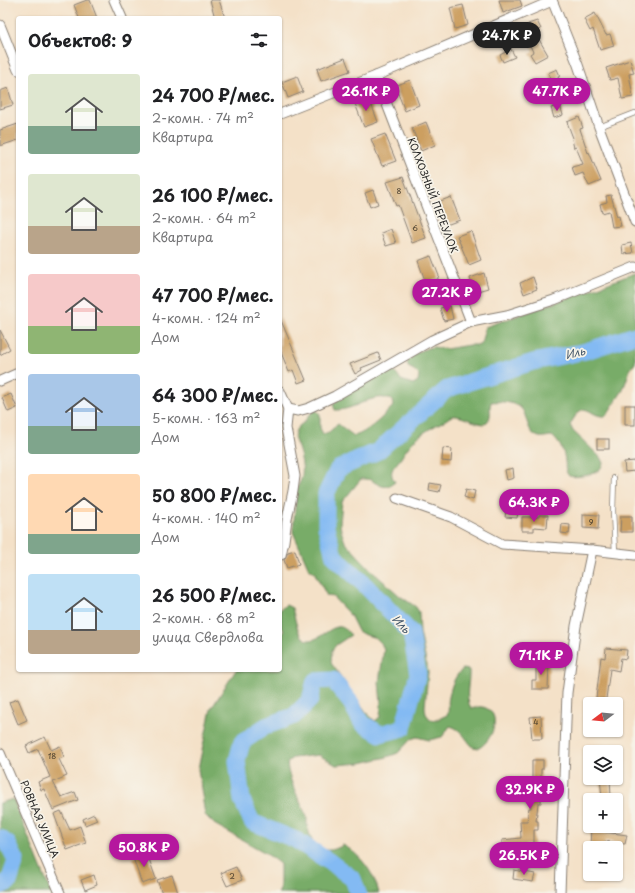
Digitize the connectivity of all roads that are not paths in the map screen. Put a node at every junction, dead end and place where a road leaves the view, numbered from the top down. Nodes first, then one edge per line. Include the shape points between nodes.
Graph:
1 (114, 0) edge
2 (552, 1) edge
3 (121, 16) edge
4 (0, 25) edge
5 (16, 65) edge
6 (376, 76) junction
7 (282, 113) edge
8 (635, 113) edge
9 (599, 127) junction
10 (635, 222) edge
11 (635, 267) edge
12 (471, 322) junction
13 (16, 374) edge
14 (0, 381) edge
15 (282, 396) edge
16 (288, 409) junction
17 (614, 478) dead end
18 (397, 498) dead end
19 (282, 550) edge
20 (592, 550) junction
21 (615, 553) junction
22 (635, 555) edge
23 (0, 753) edge
24 (60, 893) edge
25 (560, 893) edge

1 - 3 street
2 - 6 street
2 - 9 street
4 - 5 street
6 - 7 street
6 - 12 street, КОЛХОЗНЫЙ ПЕРЕУЛОК
8 - 9 lane
9 - 10 street
11 - 12 street via 554,300 507,315
12 - 16 street via 432,340 335,396 309,408 298,411
13 - 14 street
15 - 16 street
16 - 19 street via 286,428 294,476
17 - 21 lane
18 - 20 street via 451,517 502,544
20 - 21 street
20 - 25 street via 576,626 567,693
21 - 22 street
23 - 24 street, РОВНАЯ УЛИЦА

